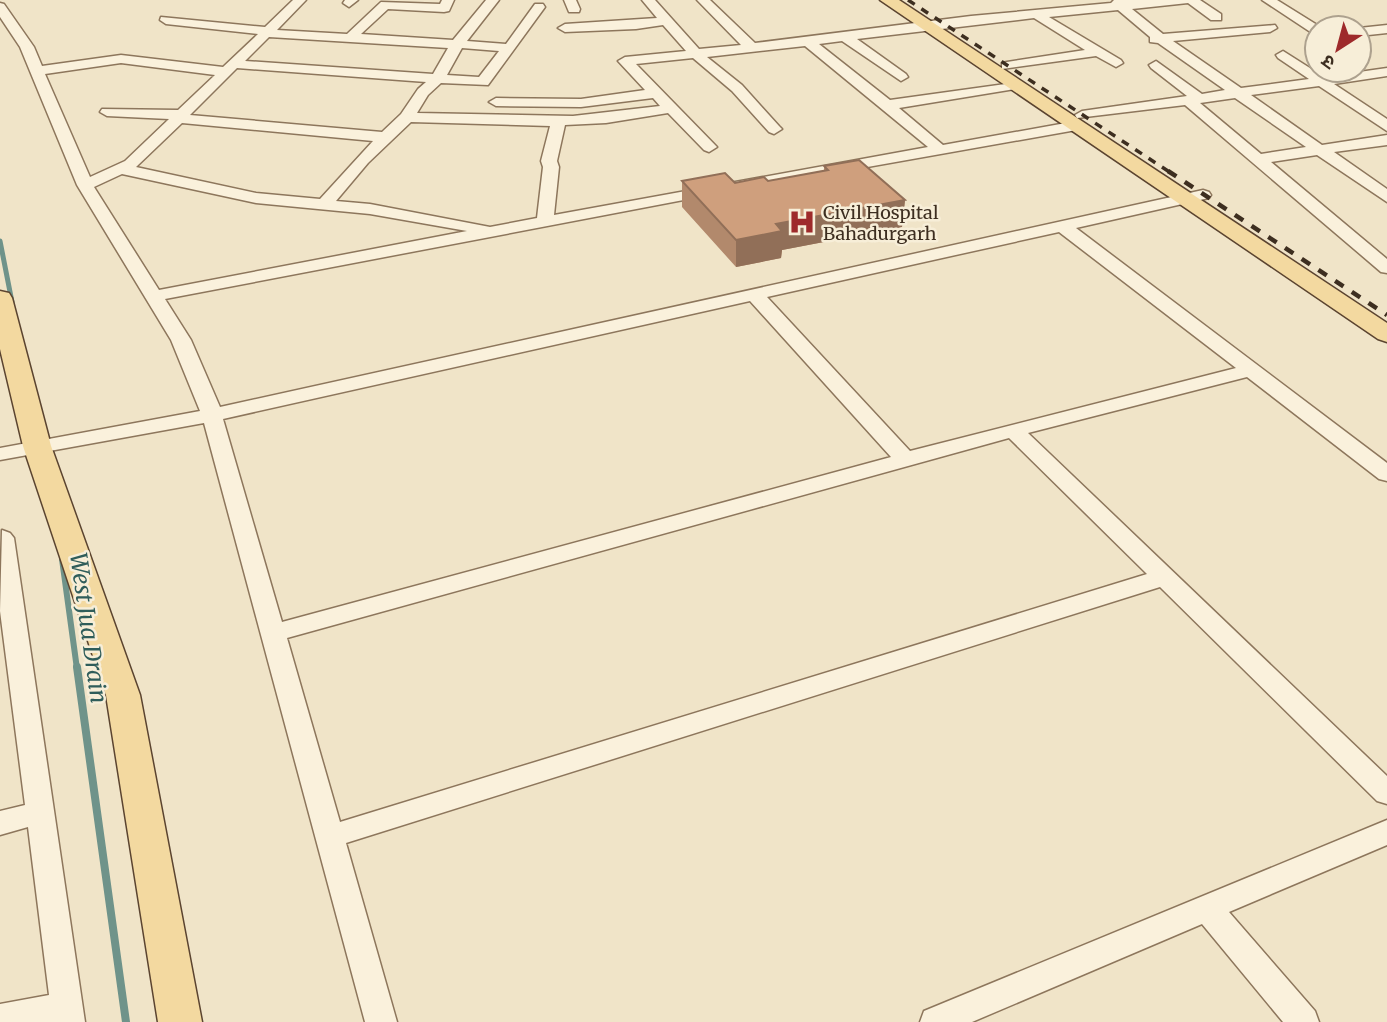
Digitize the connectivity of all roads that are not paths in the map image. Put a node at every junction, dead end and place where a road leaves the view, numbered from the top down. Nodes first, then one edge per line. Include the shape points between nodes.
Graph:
1 (300, 0) edge
2 (449, 0) edge
3 (493, 0) edge
4 (648, 0) edge
5 (703, 0) edge
6 (888, 0) edge
7 (906, 0) edge
8 (1185, 0) edge
9 (1192, 0) edge
10 (1268, 0) edge
11 (1154, 2) edge
12 (387, 3) edge
13 (1117, 3) edge
14 (979, 6) dead end
15 (0, 7) edge
16 (539, 7) dead end
17 (1036, 14) junction
18 (1216, 17) dead end
19 (997, 18) junction
20 (166, 20) dead end
21 (668, 20) junction
22 (1303, 21) edge
23 (935, 25) junction
24 (565, 28) dead end
25 (1270, 28) dead end
26 (1236, 31) junction
27 (267, 32) junction
28 (845, 37) junction
29 (350, 38) junction
30 (1161, 39) junction
31 (1248, 39) dead end
32 (1140, 41) dead end
33 (808, 42) junction
34 (457, 44) junction
35 (510, 48) junction
36 (752, 48) junction
37 (1098, 52) junction
38 (696, 54) junction
39 (1283, 55) dead end
40 (1116, 63) dead end
41 (1156, 65) dead end
42 (231, 68) junction
43 (1303, 68) edge
44 (36, 71) junction
45 (1011, 76) junction
46 (901, 77) dead end
47 (436, 79) junction
48 (1303, 84) edge
49 (1326, 84) edge
50 (656, 93) junction
51 (1237, 93) junction
52 (1193, 99) junction
53 (496, 102) dead end
54 (887, 105) junction
55 (672, 108) junction
56 (107, 112) dead end
57 (181, 116) junction
58 (407, 117) junction
59 (1079, 121) junction
60 (558, 123) junction
61 (1387, 125) edge
62 (774, 129) dead end
63 (386, 137) junction
64 (1387, 140) edge
65 (709, 147) dead end
66 (939, 149) junction
67 (1317, 150) junction
68 (1257, 159) junction
69 (121, 169) junction
70 (85, 185) junction
71 (1194, 197) junction
72 (1387, 197) edge
73 (324, 205) junction
74 (545, 222) junction
75 (1063, 227) junction
76 (492, 232) junction
77 (1387, 268) edge
78 (755, 295) junction
79 (154, 296) junction
80 (0, 298) edge
81 (1387, 316) edge
82 (1387, 334) edge
83 (1252, 370) junction
84 (212, 415) junction
85 (1013, 430) junction
86 (37, 446) junction
87 (0, 454) edge
88 (906, 460) junction
89 (1387, 474) edge
90 (1, 536) edge
91 (1165, 578) junction
92 (5, 595) edge
93 (273, 633) junction
94 (1387, 793) edge
95 (40, 812) junction
96 (0, 822) edge
97 (1387, 832) edge
98 (330, 837) junction
99 (1207, 908) junction
100 (68, 1014) edge
101 (0, 1020) edge
102 (180, 1022) edge
103 (381, 1022) edge
104 (936, 1022) edge
105 (1303, 1022) edge

1 - 27 street
2 - 12 street via 444,8
3 - 34 street
4 - 21 street
5 - 36 street
6 - 23 main road
7 - 23 main road
8 - 11 street
9 - 18 street
10 - 22 street
11 - 13 street
12 - 29 street
13 - 17 street
13 - 30 street
14 - 19 street
15 - 44 street via 27,47
16 - 35 street
17 - 19 street
17 - 37 street
19 - 23 street
20 - 27 street
21 - 24 street
21 - 38 street
23 - 28 street
23 - 45 main road
25 - 26 street
26 - 30 street
26 - 31 street
27 - 29 street
27 - 42 street
28 - 33 street
28 - 46 street
29 - 34 street
30 - 32 street
30 - 51 street
33 - 36 street
33 - 54 street
34 - 35 street
34 - 47 street
35 - 47 street via 483,82
36 - 38 street
37 - 40 street
37 - 45 street
38 - 50 street via 625,61
38 - 62 street via 737,88
39 - 43 street
41 - 52 street
42 - 44 street via 121,59
42 - 47 street
42 - 57 street
44 - 70 street
45 - 54 street
45 - 59 main road
47 - 58 street
48 - 51 street
49 - 61 street
50 - 53 street via 599,102
50 - 55 street
51 - 52 street
51 - 67 street
52 - 59 street
52 - 68 street
54 - 66 street
55 - 60 street
55 - 65 street
56 - 57 street
57 - 63 street
57 - 69 street
58 - 60 street via 470,116
58 - 63 street
59 - 66 street
59 - 71 main road
60 - 74 street via 549,161
63 - 73 street
64 - 67 street
66 - 74 street
67 - 68 street
67 - 72 street
68 - 77 street
69 - 70 street
69 - 73 street via 256,198
70 - 79 street
71 - 75 street
71 - 81 main road
71 - 82 main road
73 - 76 street via 440,220
74 - 76 street
75 - 78 street
75 - 83 street
76 - 79 street
78 - 84 street
78 - 88 street
79 - 84 street via 181,340
80 - 86 main road
83 - 85 street
83 - 89 street
84 - 86 street
84 - 93 street
85 - 88 street
85 - 91 street
86 - 87 street
86 - 102 main road via 123,695
88 - 93 street
90 - 92 street
91 - 94 street
91 - 98 street
92 - 95 street
93 - 98 street
95 - 96 street
95 - 100 street
97 - 99 street
98 - 103 street
99 - 104 street
99 - 105 street
100 - 101 street

